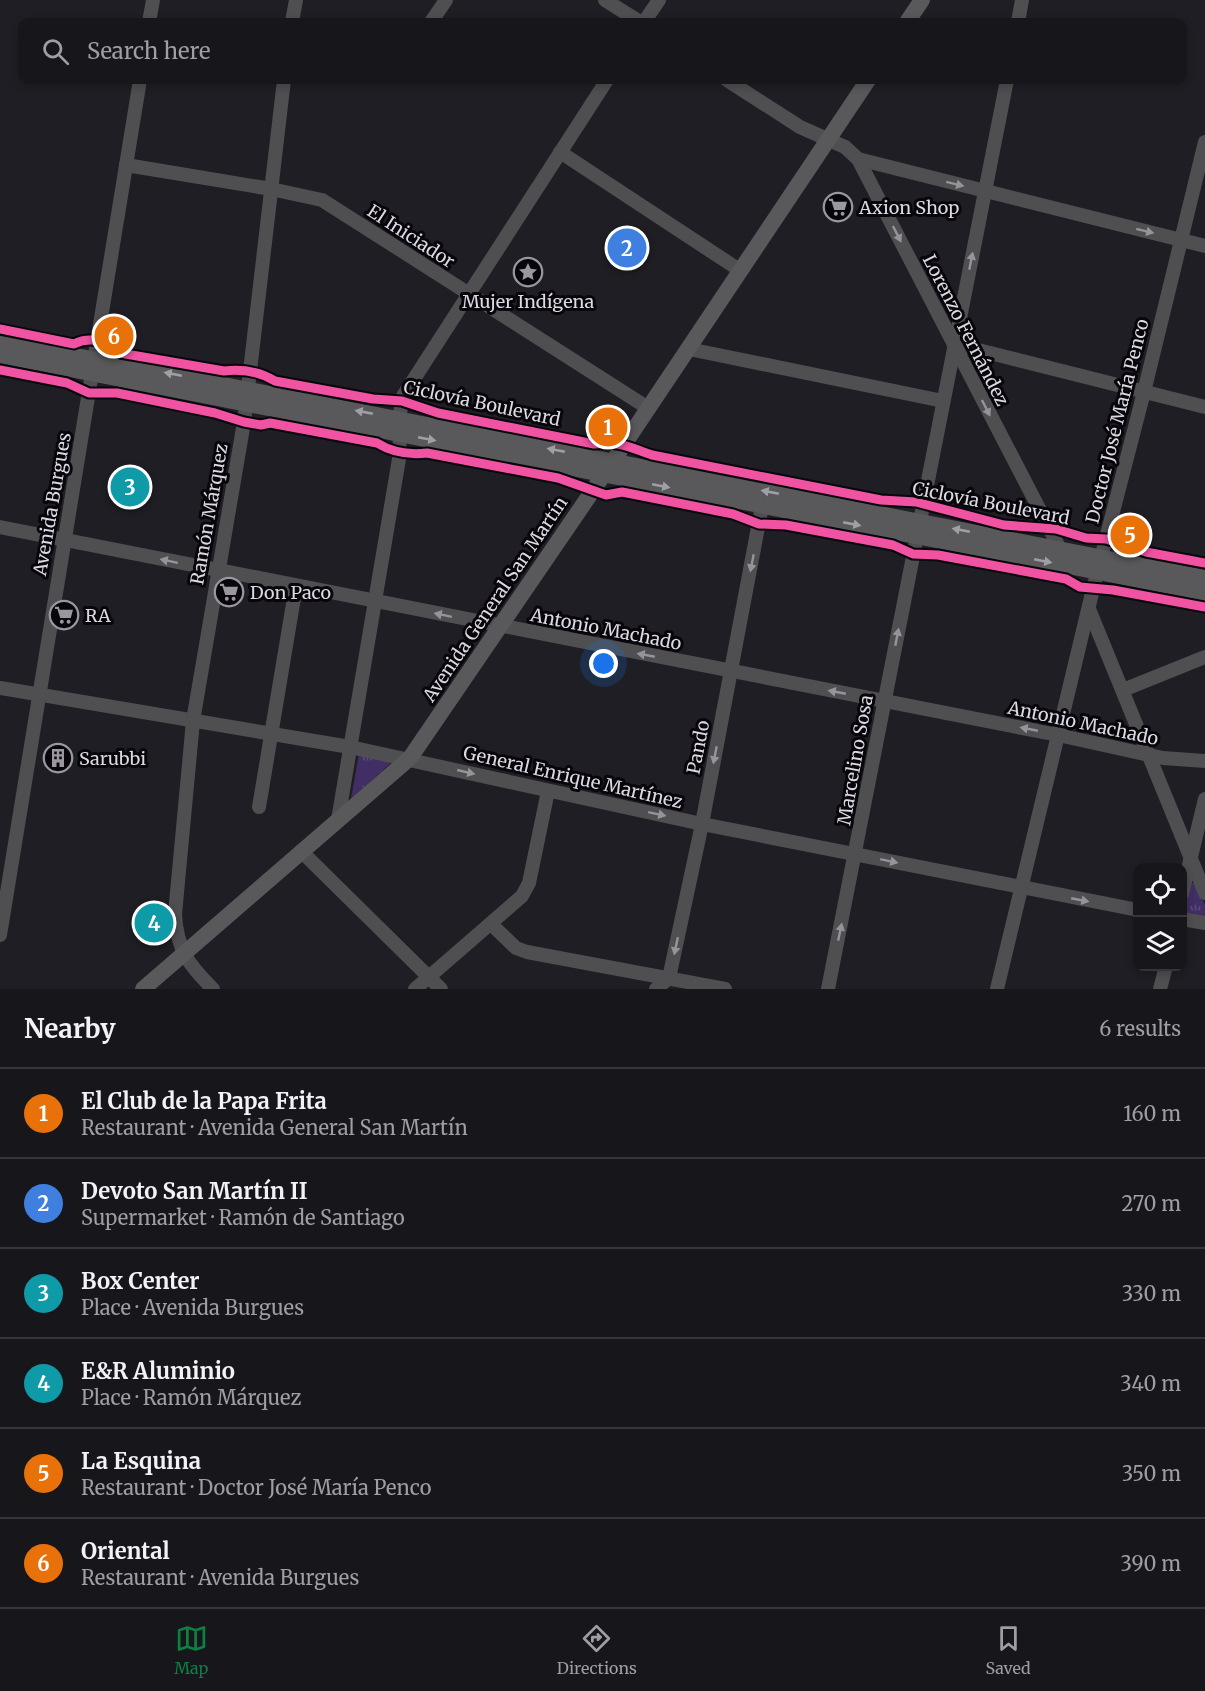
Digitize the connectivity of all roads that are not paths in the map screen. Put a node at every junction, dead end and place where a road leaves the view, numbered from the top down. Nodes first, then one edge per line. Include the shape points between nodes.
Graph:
1 (153, 0) edge
2 (296, 0) edge
3 (446, 0) edge
4 (605, 0) edge
5 (659, 0) edge
6 (922, 0) edge
7 (1022, 0) edge
8 (150, 18) edge
9 (293, 18) edge
10 (434, 18) edge
11 (635, 18) edge
12 (645, 18) edge
13 (910, 18) edge
14 (1019, 18) edge
15 (139, 84) edge
16 (284, 84) edge
17 (604, 84) edge
18 (733, 84) edge
19 (865, 84) edge
20 (1006, 84) edge
21 (828, 139) junction
22 (1205, 141) edge
23 (560, 152) junction
24 (858, 159) junction
25 (126, 165) junction
26 (271, 189) junction
27 (985, 191) junction
28 (1182, 240) junction
29 (1205, 246) edge
30 (741, 271) junction
31 (469, 295) junction
32 (0, 341) edge
33 (954, 344) junction
34 (689, 348) junction
35 (0, 355) edge
36 (94, 366) junction
37 (1144, 392) junction
38 (247, 396) junction
39 (943, 401) junction
40 (1205, 407) edge
41 (648, 408) junction
42 (400, 427) junction
43 (608, 468) junction
44 (762, 506) junction
45 (0, 527) edge
46 (918, 529) junction
47 (64, 539) junction
48 (1060, 549) junction
49 (1099, 565) junction
50 (218, 571) junction
51 (1205, 578) edge
52 (296, 586) junction
53 (1205, 593) edge
54 (376, 601) junction
55 (1089, 609) junction
56 (500, 627) junction
57 (1205, 657) edge
58 (730, 671) junction
59 (0, 688) edge
60 (1122, 690) junction
61 (39, 696) junction
62 (884, 701) junction
63 (193, 721) junction
64 (271, 734) junction
65 (1058, 735) junction
66 (350, 747) junction
67 (1148, 754) junction
68 (410, 758) junction
69 (1205, 761) edge
70 (548, 791) junction
71 (1205, 799) edge
72 (259, 807) dead end
73 (338, 820) junction
74 (702, 824) junction
75 (301, 851) junction
76 (856, 855) junction
77 (1191, 857) junction
78 (1187, 873) edge
79 (1021, 889) junction
80 (1205, 893) edge
81 (1133, 909) edge
82 (1187, 920) edge
83 (1205, 923) edge
84 (491, 924) junction
85 (0, 935) edge
86 (184, 953) junction
87 (1165, 971) edge
88 (429, 977) junction
89 (669, 978) junction
90 (143, 989) edge
91 (213, 989) edge
92 (415, 989) edge
93 (441, 989) edge
94 (656, 989) edge
95 (725, 989) edge
96 (828, 989) edge
97 (997, 989) edge
98 (1160, 989) edge

1 - 8 street
2 - 9 street
3 - 10 street
4 - 11 street
5 - 12 street
6 - 13 main road
7 - 14 street
15 - 25 street, Avenida Burgues
16 - 26 street, Ramón Márquez
17 - 23 street
18 - 21 street, Lorenzo Fernández via 800,128
19 - 21 main road, Avenida General San Martín
20 - 27 street, Marcelino Sosa
21 - 24 street, Lorenzo Fernández
21 - 30 main road, Avenida General San Martín
22 - 28 street, Doctor José María Penco
23 - 30 street
23 - 31 street
24 -> 27 street
24 -> 33 street, Lorenzo Fernández
25 - 26 street, El Iniciador
25 - 36 street, Avenida Burgues
26 - 31 street, El Iniciador via 311,196 330,205
26 - 38 street, Ramón Márquez
27 -> 28 street
33 -> 27 street, Marcelino Sosa
28 - 29 street
28 - 37 street, Doctor José María Penco
30 - 34 main road, Avenida General San Martín
31 - 41 street, El Iniciador
31 - 42 street via 404,396
32 - 36 main road
33 - 37 street
33 - 39 street, Marcelino Sosa
33 -> 48 street, Lorenzo Fernández
34 - 39 street
34 - 41 main road, Avenida General San Martín
35 - 36 main road
36 - 38 main road
36 - 47 street, Avenida Burgues
37 - 40 street
37 - 49 street, Doctor José María Penco
38 - 42 main road
38 - 50 street, Ramón Márquez
39 - 46 street, Marcelino Sosa
41 - 43 main road, Avenida General San Martín
42 - 43 main road
42 - 54 street via 399,459
43 -> 44 main road
46 -> 43 main road
43 - 56 main road, Avenida General San Martín
44 -> 46 main road
44 -> 58 street, Pando
45 - 47 street, Antonio Machado
48 -> 46 main road
46 -> 49 main road
62 -> 46 street, Marcelino Sosa
50 -> 47 street, Antonio Machado
47 - 61 street, Avenida Burgues
48 - 49 main road
49 - 51 main road
49 - 53 main road
49 - 55 street, Doctor José María Penco
50 - 52 street, Antonio Machado
50 - 63 street, Ramón Márquez
52 - 54 street, Antonio Machado
52 - 64 street
56 -> 54 street, Antonio Machado
54 - 66 street
55 - 60 street
55 - 65 street, Doctor José María Penco
58 -> 56 street, Antonio Machado
56 - 68 main road, Avenida General San Martín
57 - 60 street
62 -> 58 street, Antonio Machado
58 -> 74 street, Pando
59 - 61 street, General Enrique Martínez
60 - 67 street
61 - 63 street, General Enrique Martínez
61 - 85 street, Avenida Burgues
65 -> 62 street, Antonio Machado
62 - 76 street, Marcelino Sosa
63 - 64 street, General Enrique Martínez
63 - 86 street, Ramón Márquez via 175,914
64 - 66 street, General Enrique Martínez
64 - 72 street
65 - 67 street, Antonio Machado
65 - 79 street, Doctor José María Penco
66 - 68 street, General Enrique Martínez
66 - 73 street
67 - 69 street, Antonio Machado
67 - 77 street
68 -> 70 street, General Enrique Martínez
68 - 73 main road, Avenida General San Martín
70 -> 74 street, General Enrique Martínez
70 - 84 street via 529,883 522,897
71 - 77 street
73 - 75 main road, Avenida General San Martín
74 - 76 street, General Enrique Martínez
74 -> 89 street, Pando
75 - 86 main road, Avenida General San Martín
75 - 88 street
76 -> 79 street, General Enrique Martínez
96 -> 76 street, Marcelino Sosa
77 - 78 street
77 - 80 street
79 -> 81 street, General Enrique Martínez
79 - 97 street, Doctor José María Penco
82 - 83 street
84 - 88 street
84 - 89 street via 516,948 527,952
86 - 90 main road, Avenida General San Martín
86 - 91 street via 189,964
87 - 98 street
88 - 92 street
88 - 93 street
89 - 94 street
89 - 95 street

